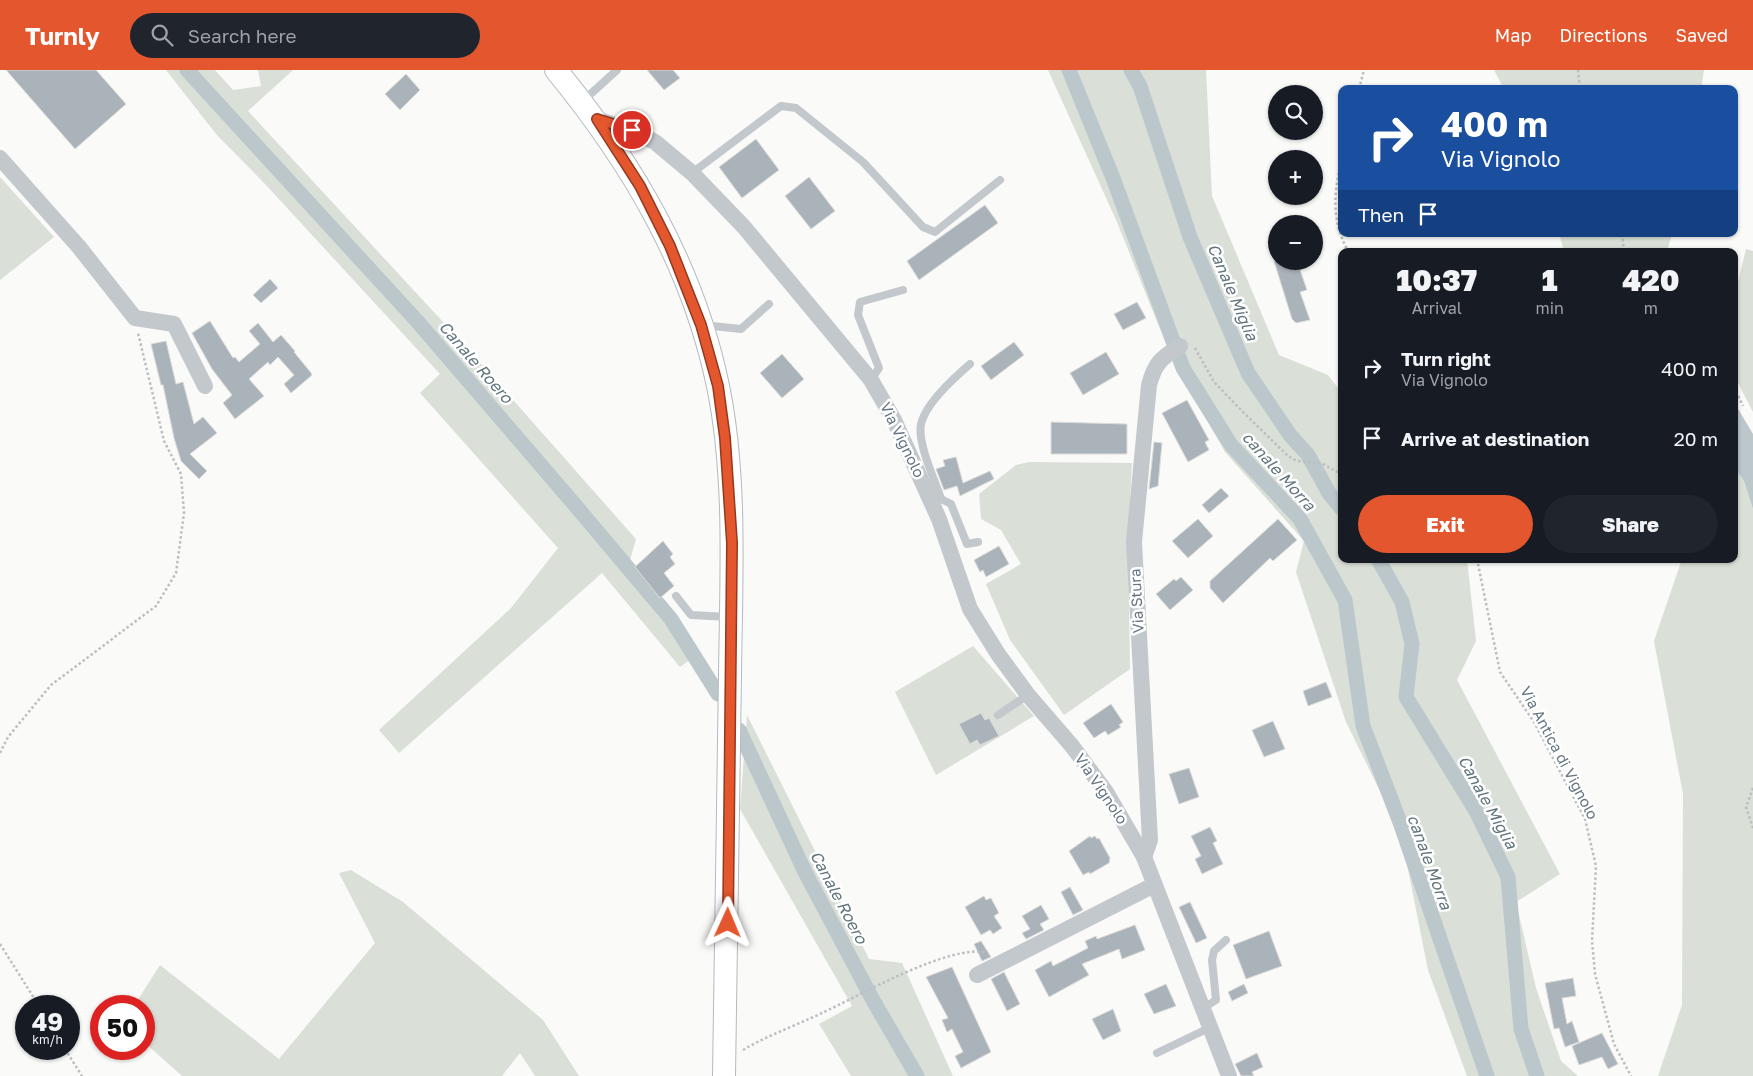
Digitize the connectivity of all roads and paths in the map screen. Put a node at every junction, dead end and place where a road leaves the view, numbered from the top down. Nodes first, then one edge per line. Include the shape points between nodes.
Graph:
1 (556, 70) edge
2 (617, 70) edge
3 (1364, 70) edge
4 (1578, 70) edge
5 (1361, 85) edge
6 (1580, 85) edge
7 (582, 102) junction
8 (597, 119) junction
9 (0, 158) edge
10 (692, 173) junction
11 (1000, 180) dead end
12 (1338, 183) edge
13 (1338, 224) edge
14 (904, 290) dead end
15 (768, 304) dead end
16 (134, 318) junction
17 (701, 325) junction
18 (1175, 349) joint
19 (970, 364) dead end
20 (871, 380) junction
21 (205, 386) dead end
22 (1738, 395) edge
23 (1743, 406) dead end
24 (1338, 472) edge
25 (936, 501) junction
26 (978, 542) dead end
27 (1478, 563) edge
28 (676, 596) dead end
29 (731, 617) junction
30 (1028, 695) junction
31 (998, 715) dead end
32 (0, 753) edge
33 (1753, 788) edge
34 (1753, 828) edge
35 (1144, 857) junction
36 (1154, 885) junction
37 (1226, 940) dead end
38 (0, 944) edge
39 (1010, 959) junction
40 (977, 975) dead end
41 (32, 995) edge
42 (1202, 1009) junction
43 (1209, 1028) junction
44 (1157, 1053) dead end
45 (72, 1060) edge
46 (725, 1069) edge
47 (82, 1076) edge
48 (1228, 1076) edge
49 (1631, 1076) edge

1 - 7 main road
2 - 7 lane
3 - 5 path
4 - 6 path
7 - 8 main road
8 - 10 street, Via Vignolo via 632,130 655,142
8 - 17 main road via 658,221 686,281
9 - 16 street via 79,246
10 - 11 lane via 781,106 796,108 863,162 923,227 935,232
10 - 20 street, Via Vignolo via 744,226
12 - 13 path via 1334,210
14 - 20 lane via 860,302 858,315 879,368
15 - 17 lane via 742,329
16 - 21 street via 174,324
16 - 32 path via 164,441 181,474 184,513 176,573 156,606 51,685 8,737
17 - 29 main road via 718,386 725,438 732,543
18 - 24 path via 1193,346 1214,382 1288,456 1321,463
18 - 35 street, Via Stura via 1154,368 1149,385 1134,542 1150,840
19 - 25 lane via 948,383 920,425
20 - 25 street, Via Vignolo
22 - 23 path
25 - 26 lane via 951,504 967,544
25 - 30 street, Via Vignolo via 970,609
27 - 49 path, Via Antica di Vignolo via 1500,672 1534,722 1586,819 1596,866 1592,941 1595,974 1614,1044
28 - 29 lane via 691,615
29 - 46 main road
30 - 31 lane
30 - 35 street, Via Vignolo via 1106,792
33 - 34 path via 1746,807
35 - 36 street, Via Vignolo
36 - 39 street
36 - 42 street, Via Vignolo
37 - 42 lane via 1214,951 1212,960 1216,1000
38 - 41 path
39 - 40 street
39 - 46 path via 979,950 937,960 767,1035
42 - 43 street, Via Vignolo
43 - 44 lane
43 - 48 street, Via Vignolo
45 - 47 path

